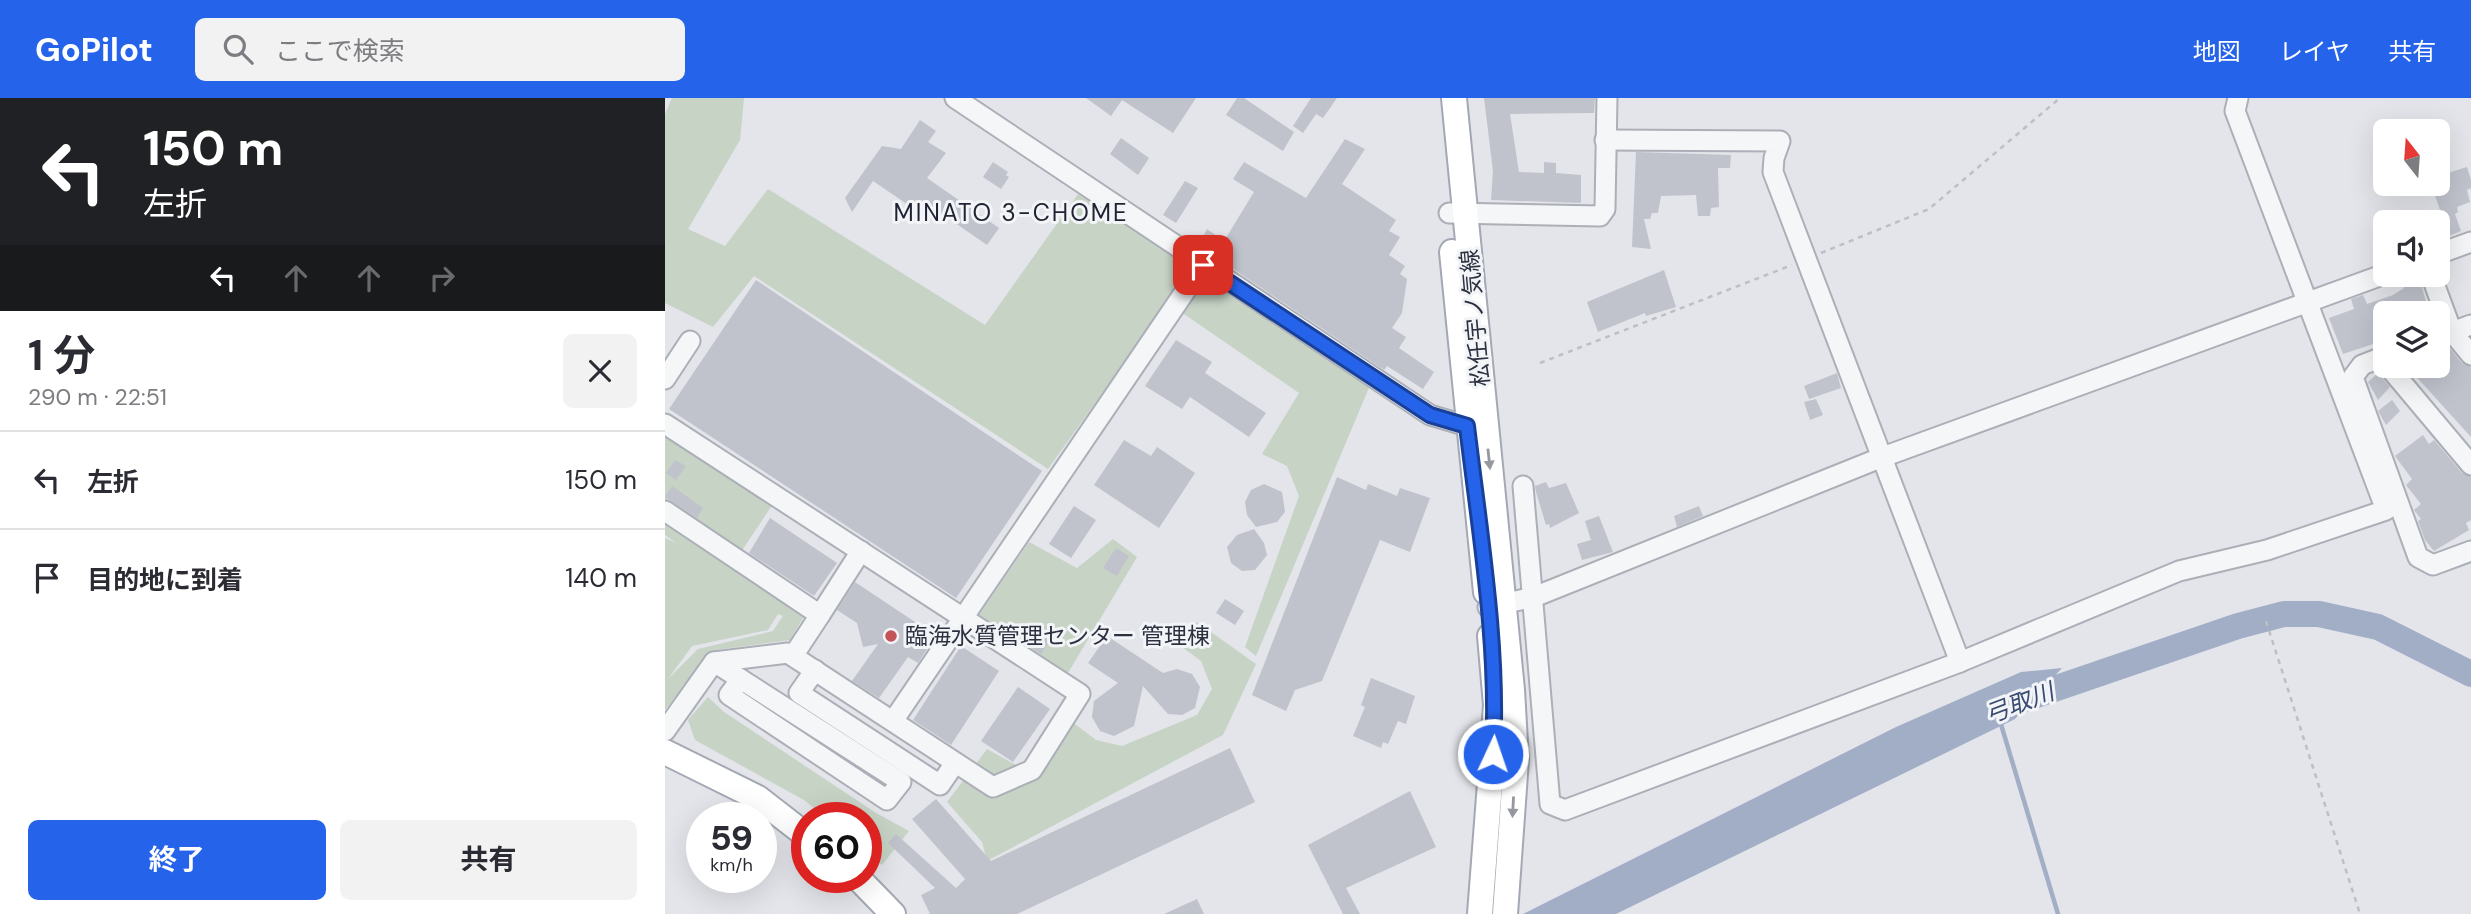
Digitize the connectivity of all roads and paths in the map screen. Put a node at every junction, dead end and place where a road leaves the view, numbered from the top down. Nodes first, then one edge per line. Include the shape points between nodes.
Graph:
1 (955, 98) edge
2 (1439, 98) edge
3 (1454, 98) edge
4 (1607, 98) edge
5 (2060, 98) edge
6 (2238, 98) edge
7 (1605, 140) junction
8 (1457, 213) junction
9 (2471, 242) edge
10 (2450, 250) edge
11 (1806, 259) junction
12 (1203, 265) junction
13 (2373, 278) edge
14 (2310, 302) junction
15 (2471, 325) edge
16 (2450, 332) edge
17 (2450, 338) edge
18 (690, 341) dead end
19 (2471, 355) edge
20 (1540, 363) dead end
21 (2373, 363) edge
22 (2400, 378) edge
23 (665, 379) edge
24 (665, 424) edge
25 (1476, 426) junction
26 (1880, 458) junction
27 (2471, 465) edge
28 (1523, 486) dead end
29 (665, 511) edge
30 (861, 551) junction
31 (2471, 551) edge
32 (1534, 597) junction
33 (1496, 605) junction
34 (820, 614) junction
35 (964, 619) junction
36 (2266, 621) dead end
37 (793, 656) junction
38 (714, 662) junction
39 (1960, 662) junction
40 (815, 670) junction
41 (741, 679) junction
42 (893, 721) junction
43 (665, 731) edge
44 (665, 752) edge
45 (955, 762) junction
46 (791, 824) edge
47 (873, 893) edge
48 (893, 914) edge
49 (1480, 914) edge
50 (1505, 914) edge
51 (2360, 914) edge

1 - 12 street
2 - 8 main road, 松任宇ノ気線
3 - 8 main road, 松任宇ノ気線
4 - 7 street
5 - 11 path via 1929,209
6 - 14 street via 2235,111
7 - 8 street via 1605,209 1600,216
7 - 11 street via 1780,141 1773,172
8 - 25 main road, 松任宇ノ気線
9 - 10 street
11 - 20 path
11 - 26 street
12 - 25 street via 1430,415
12 - 35 street
13 - 14 street
14 - 26 street
14 - 39 street via 2386,510 2267,550 2179,571
15 - 16 street
17 - 19 street
18 - 23 street
21 - 31 street via 2362,365 2353,377 2418,557 2433,565
22 - 27 street
24 - 30 street
25 - 33 main road, 松任宇ノ気線
26 - 32 street
26 - 39 street
28 - 32 street
29 - 34 street
30 - 34 street
30 - 35 street
32 - 33 street
32 - 39 street via 1550,804 1565,810
33 - 49 main road, 松任宇ノ気線 via 1496,705
33 -> 50 main road, 松任宇ノ気線 via 1515,760
34 - 37 street
35 - 42 street
35 - 45 street via 1080,694 1032,770 993,787
36 - 51 path
37 - 38 street
37 - 40 street
38 - 41 street
38 - 43 street
40 - 42 street
40 - 45 street via 799,693 940,785
41 - 41 street via 901,782 887,800 729,695
42 - 45 street
44 - 46 main road via 758,798
47 - 48 main road

